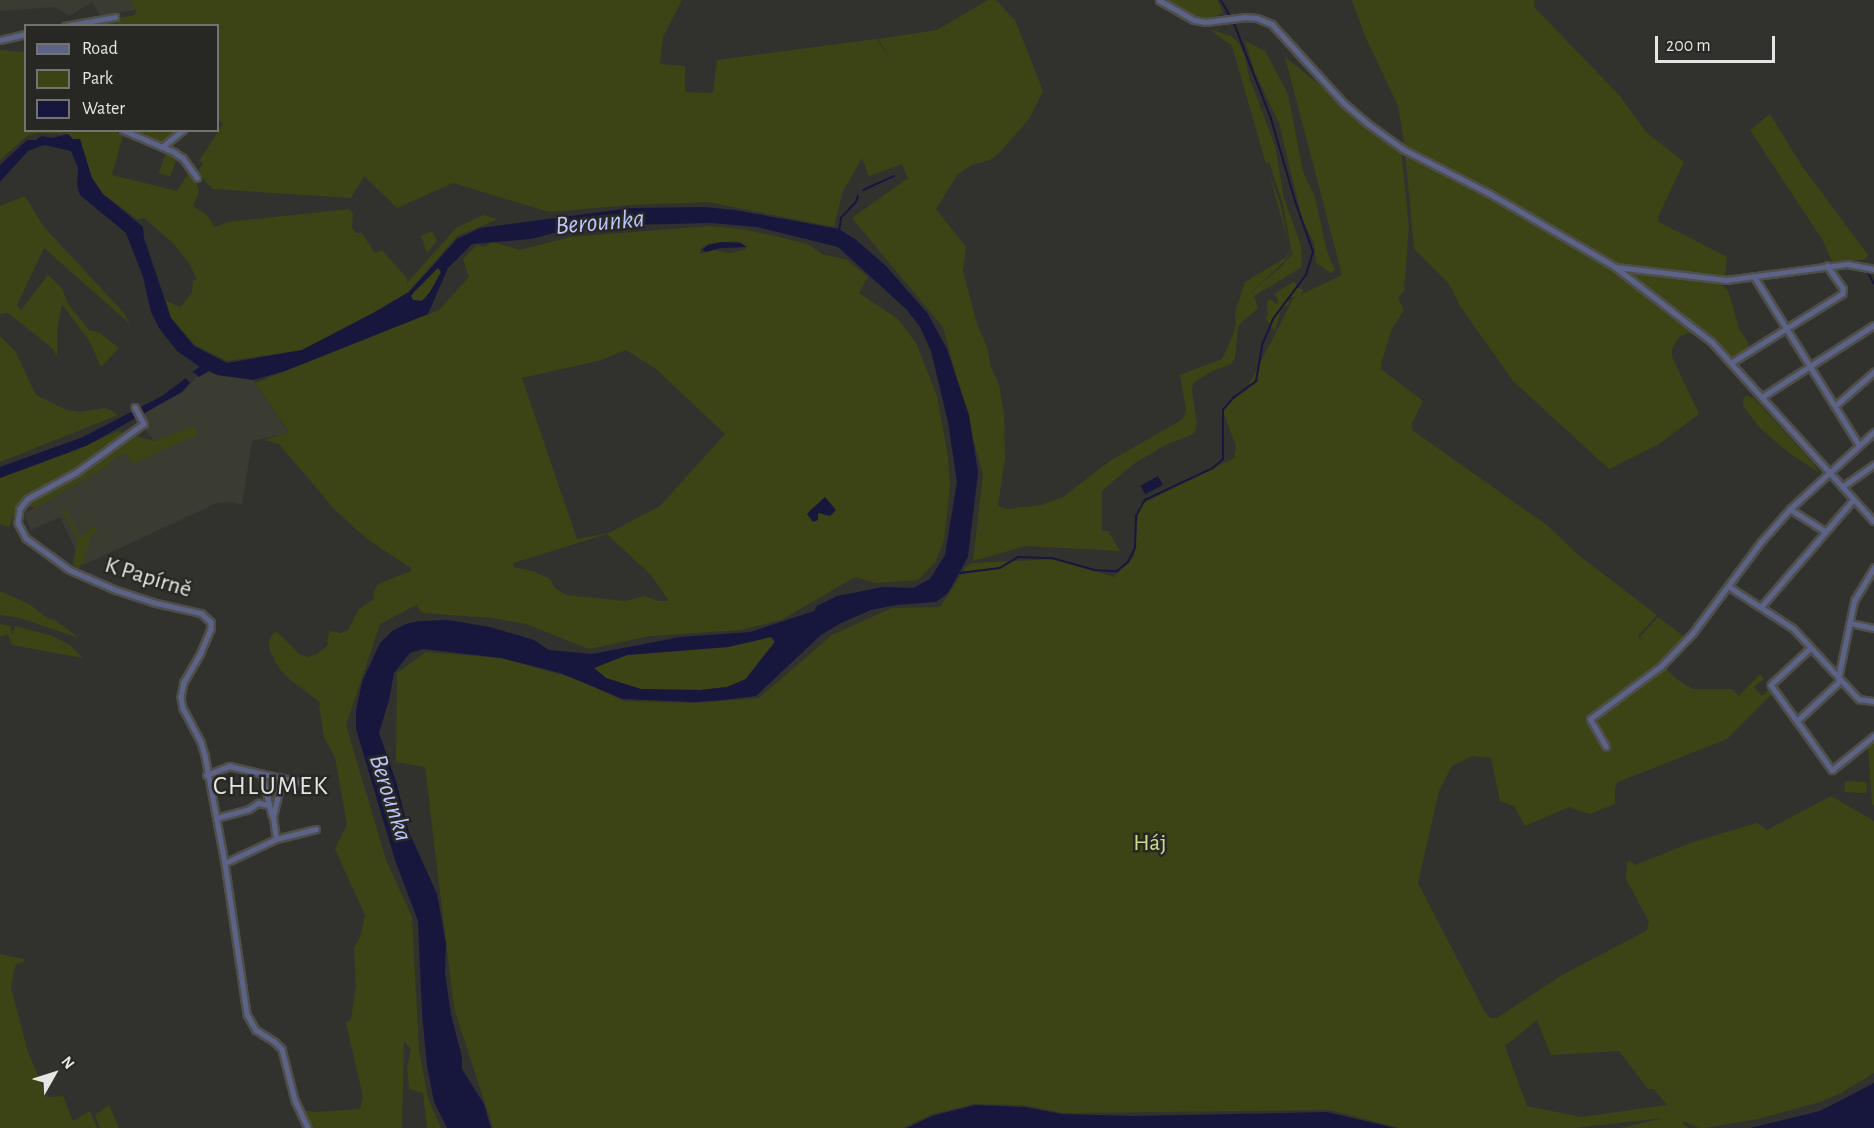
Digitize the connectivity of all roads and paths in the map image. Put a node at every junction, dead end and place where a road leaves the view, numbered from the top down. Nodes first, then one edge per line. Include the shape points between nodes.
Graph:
1 (1159, 0) edge
2 (116, 17) dead end
3 (76, 24) edge
4 (24, 34) edge
5 (0, 35) edge
6 (2, 40) edge
7 (128, 132) edge
8 (181, 132) edge
9 (162, 147) junction
10 (197, 177) dead end
11 (1827, 266) junction
12 (1614, 267) junction
13 (1874, 269) edge
14 (1754, 276) junction
15 (1874, 325) edge
16 (1786, 329) junction
17 (1731, 363) junction
18 (1810, 367) junction
19 (1874, 372) edge
20 (1762, 397) junction
21 (1835, 406) junction
22 (135, 407) dead end
23 (1874, 432) edge
24 (1859, 445) junction
25 (1874, 465) edge
26 (1828, 473) junction
27 (1842, 487) junction
28 (1853, 500) junction
29 (1790, 508) junction
30 (1874, 521) edge
31 (1825, 531) junction
32 (1874, 568) edge
33 (1728, 586) junction
34 (1761, 608) junction
35 (1850, 623) junction
36 (1874, 628) edge
37 (1811, 648) junction
38 (1839, 680) junction
39 (1874, 701) edge
40 (1797, 721) junction
41 (1874, 736) edge
42 (1606, 747) dead end
43 (262, 774) junction
44 (207, 775) junction
45 (282, 778) junction
46 (303, 783) dead end
47 (269, 805) junction
48 (273, 817) junction
49 (216, 818) junction
50 (316, 829) dead end
51 (276, 839) junction
52 (225, 863) junction
53 (308, 1128) edge

1 - 12 street via 1194,20 1244,17 1272,24 1344,103 1385,136
2 - 3 street
4 - 6 street
5 - 6 street
7 - 9 street
8 - 9 street
9 - 10 street via 183,158
11 - 13 street via 1848,264
11 - 14 street
11 - 16 street via 1842,294
12 - 14 street via 1726,280
12 - 17 street via 1693,325
14 - 16 street
15 - 18 street
16 - 17 street
16 - 18 street
17 - 20 street
18 - 20 street
18 - 21 street
19 - 21 street
20 - 26 street
21 - 24 street
22 - 44 street, K Papírně via 144,424 23,504 18,513 20,530 70,570 116,591 201,613 209,619 212,629 184,682 181,697 201,742
23 - 24 street
24 - 26 street
25 - 27 street
26 - 27 street
26 - 29 street
27 - 28 street
28 - 30 street
28 - 31 street
29 - 31 street
29 - 33 street
31 - 34 street
32 - 35 street via 1854,601
33 - 34 street
33 - 42 street via 1692,634 1661,666 1590,719
34 - 37 street via 1793,628
35 - 36 street
35 - 38 street
37 - 38 street
37 - 40 street via 1771,685
38 - 39 street via 1859,699
38 - 40 street
40 - 41 street via 1832,770
43 - 44 street via 229,766
43 - 45 street
43 - 47 street
44 - 49 street, K Papírně
45 - 46 street
45 - 48 street
47 - 48 street
47 - 49 street via 258,803
48 - 51 street
49 - 52 street, K Papírně
50 - 51 street
51 - 52 street
52 - 53 street, K Papírně via 247,1014 256,1030 282,1049 295,1100

